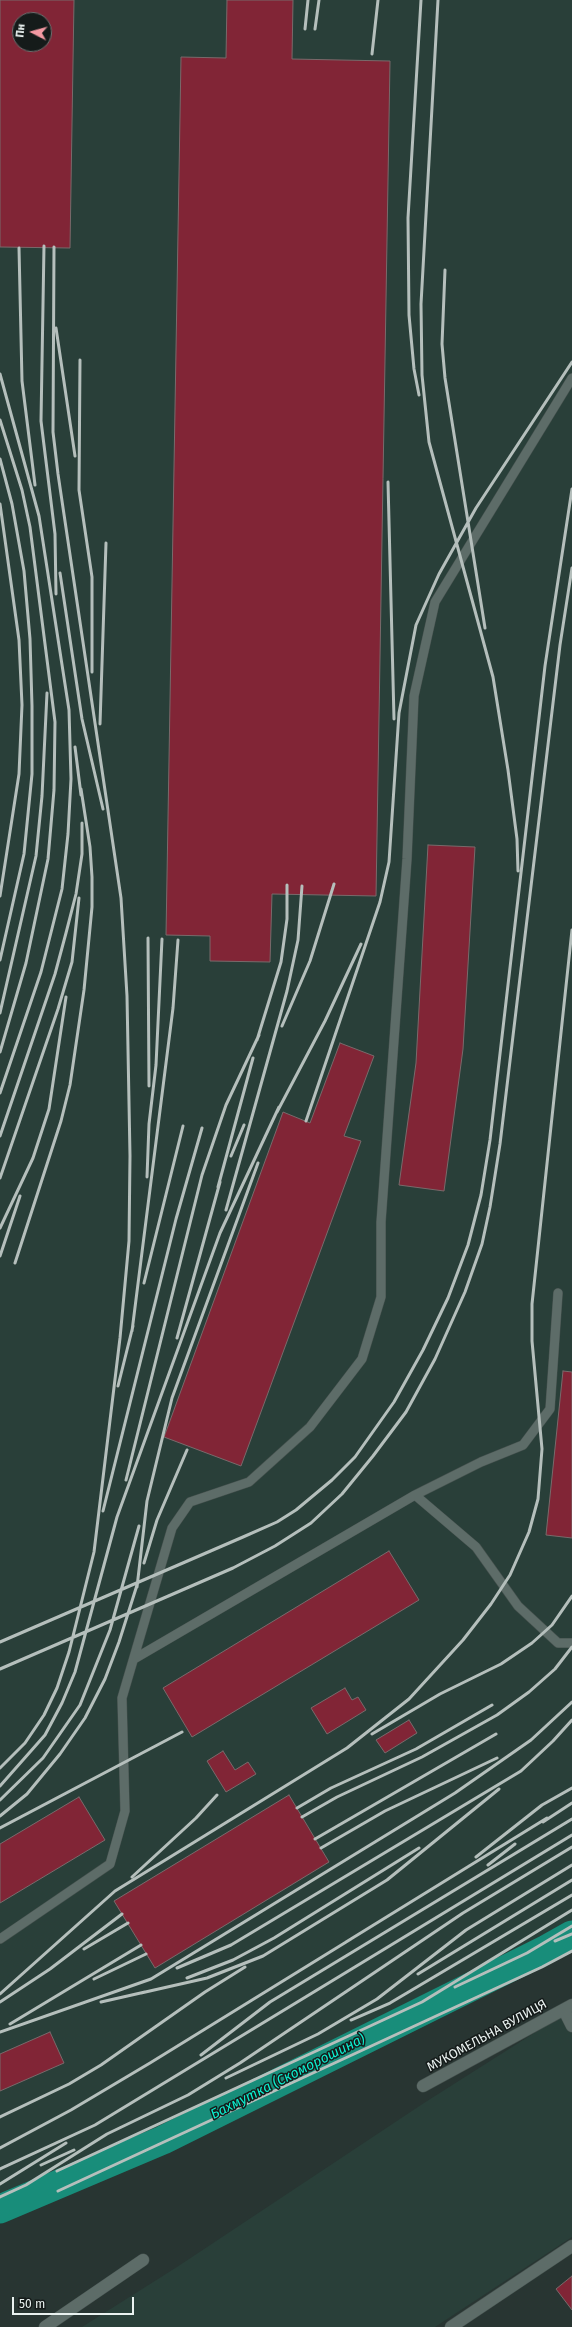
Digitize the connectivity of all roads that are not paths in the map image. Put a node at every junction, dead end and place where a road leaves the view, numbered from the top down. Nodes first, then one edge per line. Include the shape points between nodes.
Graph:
1 (572, 378) edge
2 (558, 1293) dead end
3 (415, 1495) junction
4 (572, 1643) edge
5 (134, 1659) junction
6 (0, 1939) edge
7 (568, 2007) edge
8 (572, 2026) edge
9 (423, 2086) dead end
10 (572, 2246) edge
11 (143, 2260) dead end
12 (45, 2327) edge
13 (451, 2327) edge

1 - 5 lane via 435,602 414,696 407,859 381,1222 381,1297 362,1359 310,1427 249,1482 190,1502 172,1528
2 - 3 lane via 550,1409 523,1445 481,1462
3 - 4 lane via 476,1547 518,1606 558,1643
3 - 5 lane
5 - 6 lane via 122,1698 125,1811 110,1864
7 - 8 street
7 - 9 street, МУКОМЕЛЬНА ВУЛИЦЯ
10 - 13 street
11 - 12 street

